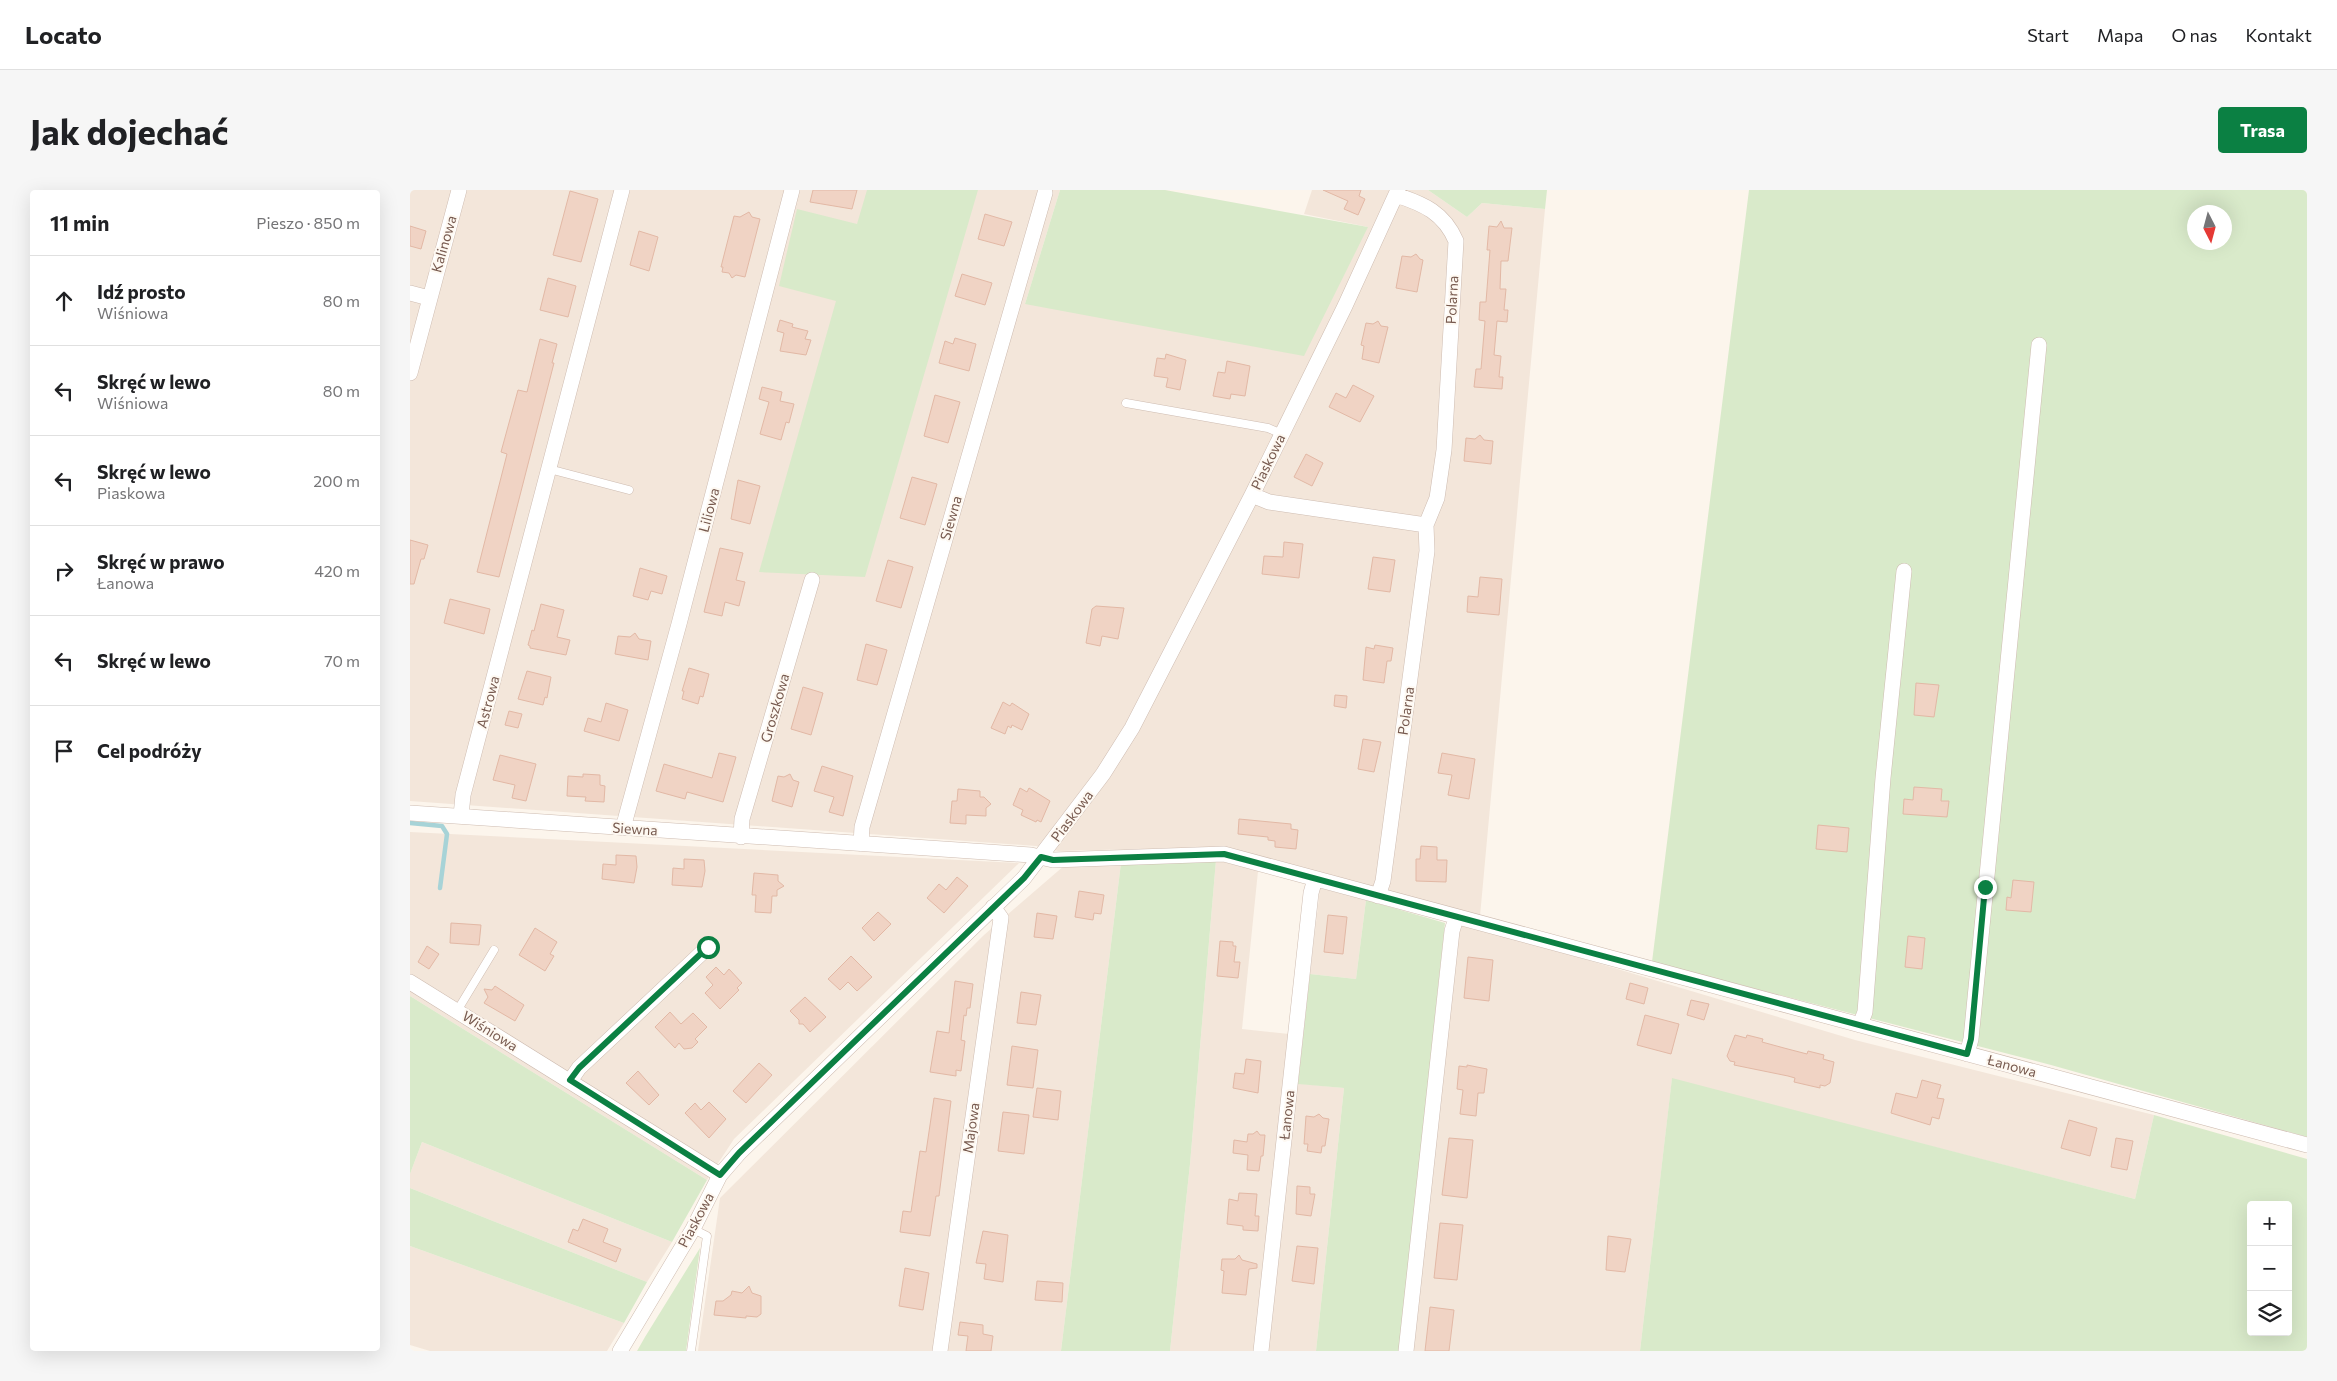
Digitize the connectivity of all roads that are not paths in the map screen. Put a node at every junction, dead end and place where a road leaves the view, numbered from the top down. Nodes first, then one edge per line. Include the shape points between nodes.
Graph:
1 (460, 190) edge
2 (622, 190) edge
3 (792, 190) edge
4 (1397, 192) edge
5 (1045, 193) dead end
6 (410, 293) edge
7 (429, 298) junction
8 (2039, 345) dead end
9 (410, 373) edge
10 (1126, 403) dead end
11 (1282, 434) junction
12 (549, 469) junction
13 (630, 490) dead end
14 (1252, 495) junction
15 (1426, 525) junction
16 (1904, 571) dead end
17 (812, 580) dead end
18 (410, 813) edge
19 (461, 816) junction
20 (623, 828) junction
21 (741, 837) junction
22 (860, 844) junction
23 (1041, 857) junction
24 (1315, 880) junction
25 (1378, 896) junction
26 (993, 907) junction
27 (1456, 918) junction
28 (708, 947) dead end
29 (494, 950) dead end
30 (410, 982) edge
31 (457, 1011) junction
32 (1860, 1025) junction
33 (1967, 1054) junction
34 (570, 1080) junction
35 (2307, 1145) edge
36 (720, 1175) junction
37 (693, 1229) junction
38 (620, 1351) edge
39 (691, 1351) edge
40 (940, 1351) edge
41 (1261, 1351) edge
42 (1406, 1351) edge

1 - 7 street, Kalinowa
2 - 12 street, Astrowa
3 - 20 street, Liliowa
4 - 11 street, Piaskowa
4 - 15 street, Polarna via 1434,211 1449,225 1456,241 1444,450 1437,498
5 - 22 street, Siewna via 862,827
6 - 7 street
7 - 9 street, Kalinowa
8 - 33 street
10 - 11 lane via 1268,428
11 - 14 street, Piaskowa
12 - 13 lane
12 - 19 street, Astrowa via 463,795
14 - 15 street via 1269,502
14 - 23 street, Piaskowa via 1132,728 1103,774
15 - 25 street, Polarna via 1427,551 1383,881
16 - 32 street via 1883,778 1865,1012
17 - 21 street, Groszkowa via 742,820
18 - 19 street, Siewna
19 - 20 street, Siewna
20 - 21 street, Siewna
21 - 22 street, Siewna
22 - 23 street, Siewna
23 - 24 street, Łanowa via 1053,860 1224,854
23 - 26 street, Piaskowa
24 - 25 street, Łanowa
24 - 41 street, Łanowa
25 - 27 street, Łanowa
26 - 36 street, Piaskowa
26 - 40 street, Majowa via 1001,918
27 - 32 street, Łanowa
27 - 42 street
28 - 34 street
29 - 31 lane
30 - 31 street, Wiśniowa
31 - 34 street, Wiśniowa
32 - 33 street, Łanowa
33 - 35 street, Łanowa
34 - 36 street, Wiśniowa
36 - 37 street, Piaskowa
37 - 38 street, Piaskowa
37 - 39 lane via 706,1236

